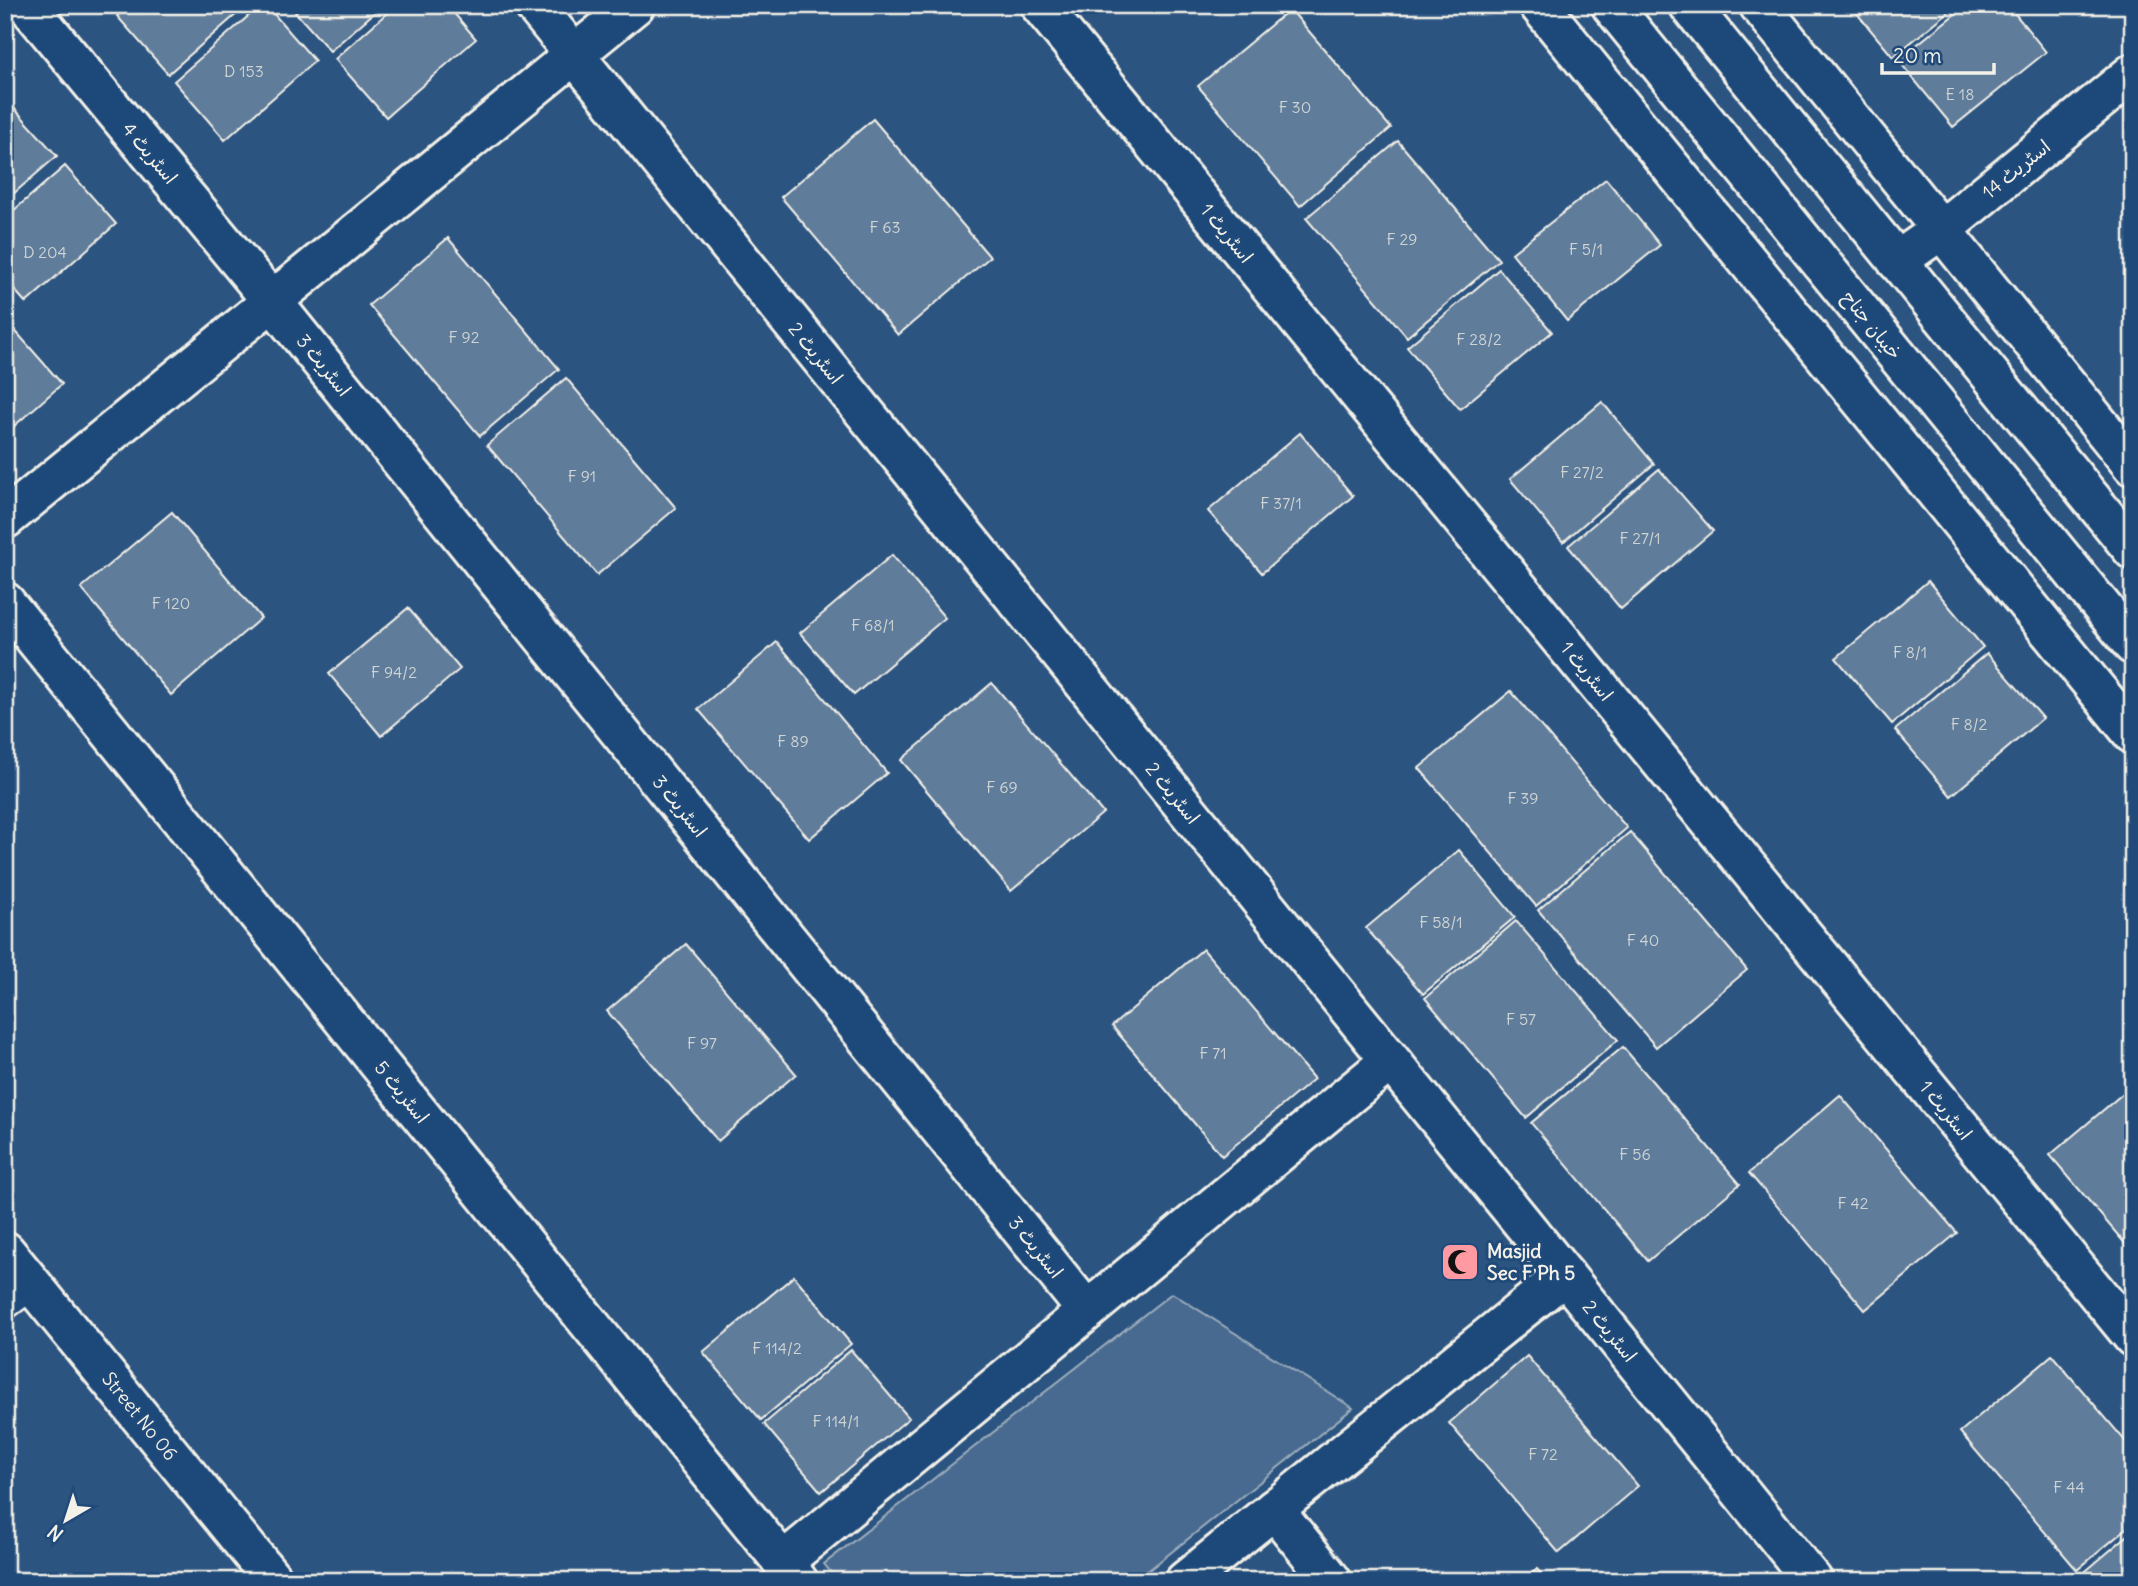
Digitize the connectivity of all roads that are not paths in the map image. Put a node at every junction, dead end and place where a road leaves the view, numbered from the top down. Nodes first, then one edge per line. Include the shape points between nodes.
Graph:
1 (27, 5) edge
2 (534, 5) edge
3 (635, 5) edge
4 (1040, 5) edge
5 (1539, 5) edge
6 (1611, 5) edge
7 (1689, 5) edge
8 (1759, 5) edge
9 (574, 55) junction
10 (2133, 73) edge
11 (1941, 230) junction
12 (1897, 261) junction
13 (272, 301) junction
14 (2133, 466) edge
15 (5, 519) edge
16 (2133, 550) edge
17 (5, 602) edge
18 (2133, 645) edge
19 (2133, 734) edge
20 (1390, 1061) junction
21 (5, 1251) edge
22 (1565, 1275) junction
23 (20, 1298) edge
24 (1087, 1311) junction
25 (2133, 1337) edge
26 (1274, 1508) junction
27 (790, 1572) edge
28 (274, 1581) edge
29 (1185, 1581) edge
30 (1332, 1581) edge
31 (1813, 1581) edge

1 - 13 street, اسٹریٹ 4
2 - 9 street, اسٹریٹ 2
3 - 9 street
4 - 25 street, اسٹریٹ 1
5 - 19 street
6 - 18 street, خیبان جناح
7 - 12 street
8 - 11 street
9 - 13 street
9 - 20 street, اسٹریٹ 2
10 - 11 street, اسٹریٹ 14
11 - 12 street, اسٹریٹ 14
11 - 14 street
12 - 16 street
13 - 15 street
13 - 24 street, اسٹریٹ 3
17 - 27 street, اسٹریٹ 5
20 - 22 street, اسٹریٹ 2
20 - 24 street
21 - 23 street, Street No 06
22 - 26 street
22 - 31 street, اسٹریٹ 2
23 - 28 street, Street No 06
24 - 27 street
26 - 29 street
26 - 30 street

